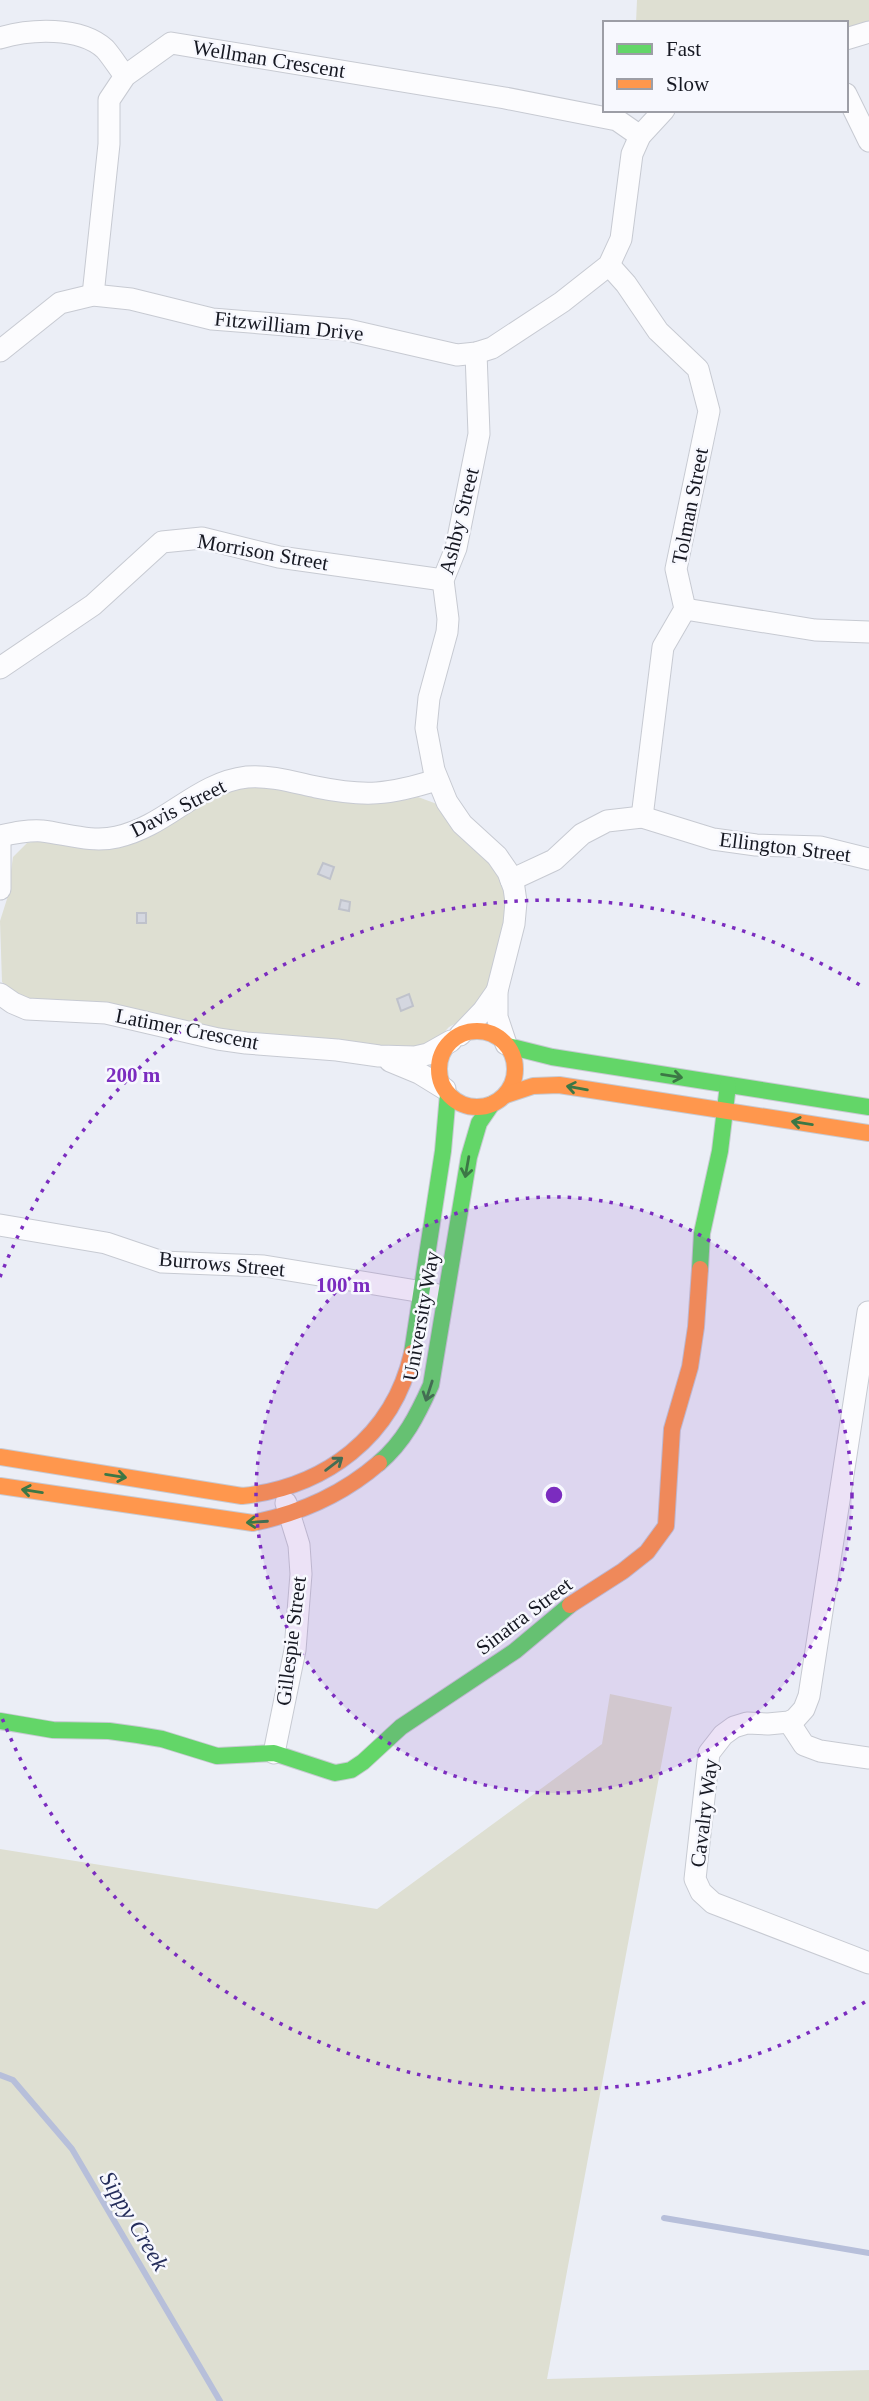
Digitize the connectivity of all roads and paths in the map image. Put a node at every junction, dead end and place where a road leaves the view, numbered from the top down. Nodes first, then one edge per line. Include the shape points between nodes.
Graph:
1 (869, 32) edge
2 (848, 37) edge
3 (0, 38) edge
4 (125, 76) junction
5 (848, 98) edge
6 (662, 112) edge
7 (640, 136) junction
8 (869, 141) edge
9 (610, 265) junction
10 (93, 295) junction
11 (0, 351) edge
12 (476, 353) junction
13 (443, 580) junction
14 (685, 609) junction
15 (869, 632) edge
16 (0, 668) edge
17 (436, 780) junction
18 (642, 817) junction
19 (0, 836) edge
20 (0, 844) edge
21 (869, 859) edge
22 (511, 880) junction
23 (0, 889) edge
24 (497, 991) junction
25 (0, 995) edge
26 (456, 1038) junction
27 (507, 1045) junction
28 (379, 1056) junction
29 (728, 1085) junction
30 (447, 1092) junction
31 (499, 1099) junction
32 (869, 1107) edge
33 (724, 1111) junction
34 (869, 1133) edge
35 (0, 1225) edge
36 (420, 1291) junction
37 (446, 1296) junction
38 (868, 1312) edge
39 (861, 1411) edge
40 (0, 1457) edge
41 (0, 1486) edge
42 (282, 1490) junction
43 (290, 1516) junction
44 (0, 1721) edge
45 (789, 1722) junction
46 (274, 1753) junction
47 (869, 1758) edge
48 (869, 1963) edge

1 - 2 street
3 - 4 street via 45,30 89,40 104,49
4 - 7 street, Wellman Crescent via 171,43 617,120
4 - 10 street, Wellman Crescent via 109,100 109,144
5 - 8 street
6 - 7 street
7 - 9 street via 632,153 621,239
9 - 12 street, Fitzwilliam Drive via 506,340
9 - 14 street, Tolman Street via 658,331 698,369 709,411 676,569
10 - 11 street, Fitzwilliam Drive via 60,303
10 - 12 street, Fitzwilliam Drive via 131,299 212,320 348,330 437,352
12 - 13 street, Ashby Street via 479,434 456,548
13 - 16 street, Morrison Street via 279,557 202,538 162,541 93,604
13 - 17 street, Ashby Street via 447,632 427,720
14 - 15 street via 815,630
14 - 18 street via 663,647
17 - 19 street, Davis Street via 395,793 374,794 245,777 212,786 148,827 117,837 90,839 35,831
17 - 22 street, Ashby Street via 456,817 497,856
18 - 21 street, Ellington Street via 713,839 820,847
18 - 22 street, Ellington Street via 607,821 582,834 554,860
20 - 23 street
22 - 24 street, Ashby Street via 515,912
24 - 26 street, Ashby Street
24 - 27 street, Ashby Street via 497,1017
25 - 28 street, Latimer Crescent via 27,1009 106,1013 218,1039
26 - 27 street via 471,1031 488,1032
26 - 28 street, Latimer Crescent via 420,1057
26 - 30 street via 439,1067
27 -> 29 street via 552,1057
27 - 31 street via 516,1071
28 - 30 street, Latimer Crescent via 419,1073
29 - 32 street
29 - 33 street, Sinatra Street
30 - 31 street via 468,1106 484,1106
30 - 36 street, University Way via 446,1133
33 -> 31 street via 559,1085 533,1086
31 -> 37 street, University Way via 479,1123 472,1141
34 -> 33 street
33 - 46 street, Sinatra Street via 702,1233 690,1367 672,1429 666,1526 646,1552 623,1571 401,1727 351,1770 335,1773
35 - 36 street, Burrows Street via 107,1243 162,1262 264,1266
36 - 37 street, Burrows Street
42 -> 36 street, University Way via 328,1469 359,1445 394,1406 409,1365
37 -> 43 street, University Way via 431,1385 408,1433 375,1467 322,1503
38 - 39 street
39 - 45 street via 809,1696 804,1709
40 -> 42 street, University Way via 242,1496
43 -> 41 street, University Way via 233,1522
42 - 43 street, Gillespie Street
43 - 46 street, Gillespie Street via 301,1574 295,1650
44 - 46 street, Sinatra Street via 53,1730 138,1735 217,1755
45 - 47 street via 804,1745
45 - 48 street, Cavalry Way via 734,1727 709,1753 695,1879 713,1903

